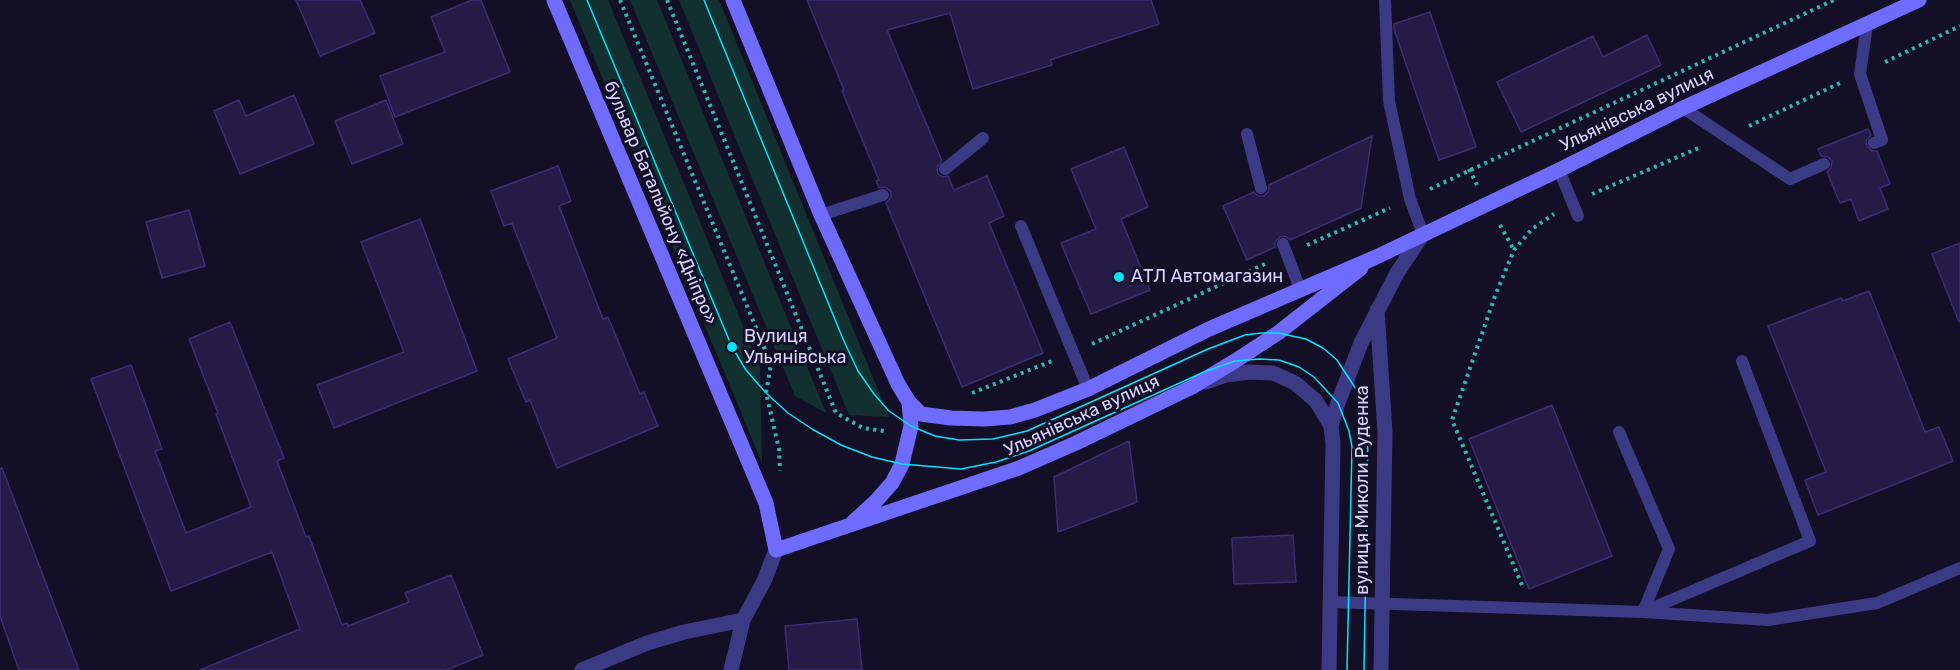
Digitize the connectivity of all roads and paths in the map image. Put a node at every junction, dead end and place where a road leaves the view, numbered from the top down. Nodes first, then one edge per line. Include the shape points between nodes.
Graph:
1 (554, 0) edge
2 (620, 0) edge
3 (668, 0) edge
4 (733, 0) edge
5 (1385, 0) edge
6 (1919, 0) edge
7 (1867, 25) junction
8 (1960, 26) edge
9 (1860, 74) junction
10 (1683, 108) junction
11 (1247, 134) dead end
12 (1726, 136) junction
13 (983, 138) dead end
14 (1874, 143) dead end
15 (1824, 164) dead end
16 (945, 169) dead end
17 (1558, 170) junction
18 (1261, 188) dead end
19 (883, 195) dead end
20 (1572, 202) junction
21 (821, 215) junction
22 (1578, 216) dead end
23 (1021, 226) dead end
24 (1424, 234) junction
25 (1282, 244) dead end
26 (1374, 258) junction
27 (1300, 289) junction
28 (1377, 310) junction
29 (1742, 362) dead end
30 (1192, 387) junction
31 (1088, 389) junction
32 (909, 402) junction
33 (1331, 426) junction
34 (888, 431) dead end
35 (1619, 432) dead end
36 (766, 503) junction
37 (849, 526) junction
38 (776, 550) junction
39 (1960, 568) edge
40 (1330, 603) junction
41 (1383, 603) junction
42 (1532, 608) junction
43 (1643, 612) junction
44 (742, 620) junction
45 (582, 670) edge
46 (731, 670) edge
47 (1329, 670) edge
48 (1381, 670) edge

1 - 36 street, бульвар Батальйону «Дніпро»
2 - 36 path via 771,364 766,393 779,449 780,475 774,494
3 - 34 path via 836,413 863,429
4 - 21 street
5 - 24 lane via 1389,101 1410,199
6 - 7 street, Ульянівська вулиця
7 - 9 lane
7 - 10 street, Ульянівська вулиця
8 - 9 path
9 - 12 path
9 - 14 lane via 1882,140
10 - 12 lane
10 - 17 street, Ульянівська вулиця
11 - 18 lane
12 - 15 lane via 1790,178
12 - 20 path
13 - 16 lane
17 - 20 lane
17 - 24 street, Ульянівська вулиця
19 - 21 lane
20 - 22 lane
20 - 42 path via 1532,229 1514,250 1452,420
21 - 32 street
23 - 31 lane
24 - 26 street, Ульянівська вулиця
24 - 28 street, вулиця Миколи Руденка
25 - 27 lane
26 - 27 street, Ульянівська вулиця
26 - 30 street, Ульянівська вулиця via 1278,333
27 - 31 street, Ульянівська вулиця
28 - 33 street, вулиця Миколи Руденка
28 - 41 street, вулиця Миколи Руденка via 1386,432
29 - 43 lane via 1810,541
30 - 33 street, вулиця Миколи Руденка via 1226,375 1273,373 1295,383 1316,401
30 - 37 street, Ульянівська вулиця via 1019,468
31 - 32 street, Ульянівська вулиця via 1010,417 921,414
32 - 37 street via 910,426 902,464 880,496
33 - 40 street, вулиця Миколи Руденка
35 - 43 lane via 1669,549
36 - 38 street, бульвар Батальйону «Дніпро»
37 - 38 street, Ульянівська вулиця
38 - 44 street via 765,581
39 - 43 lane via 1877,603 1768,620
40 - 41 lane
40 - 47 street, вулиця Миколи Руденка
41 - 42 lane
41 - 48 street, вулиця Миколи Руденка
42 - 43 lane
44 - 45 street via 647,643
44 - 46 street

